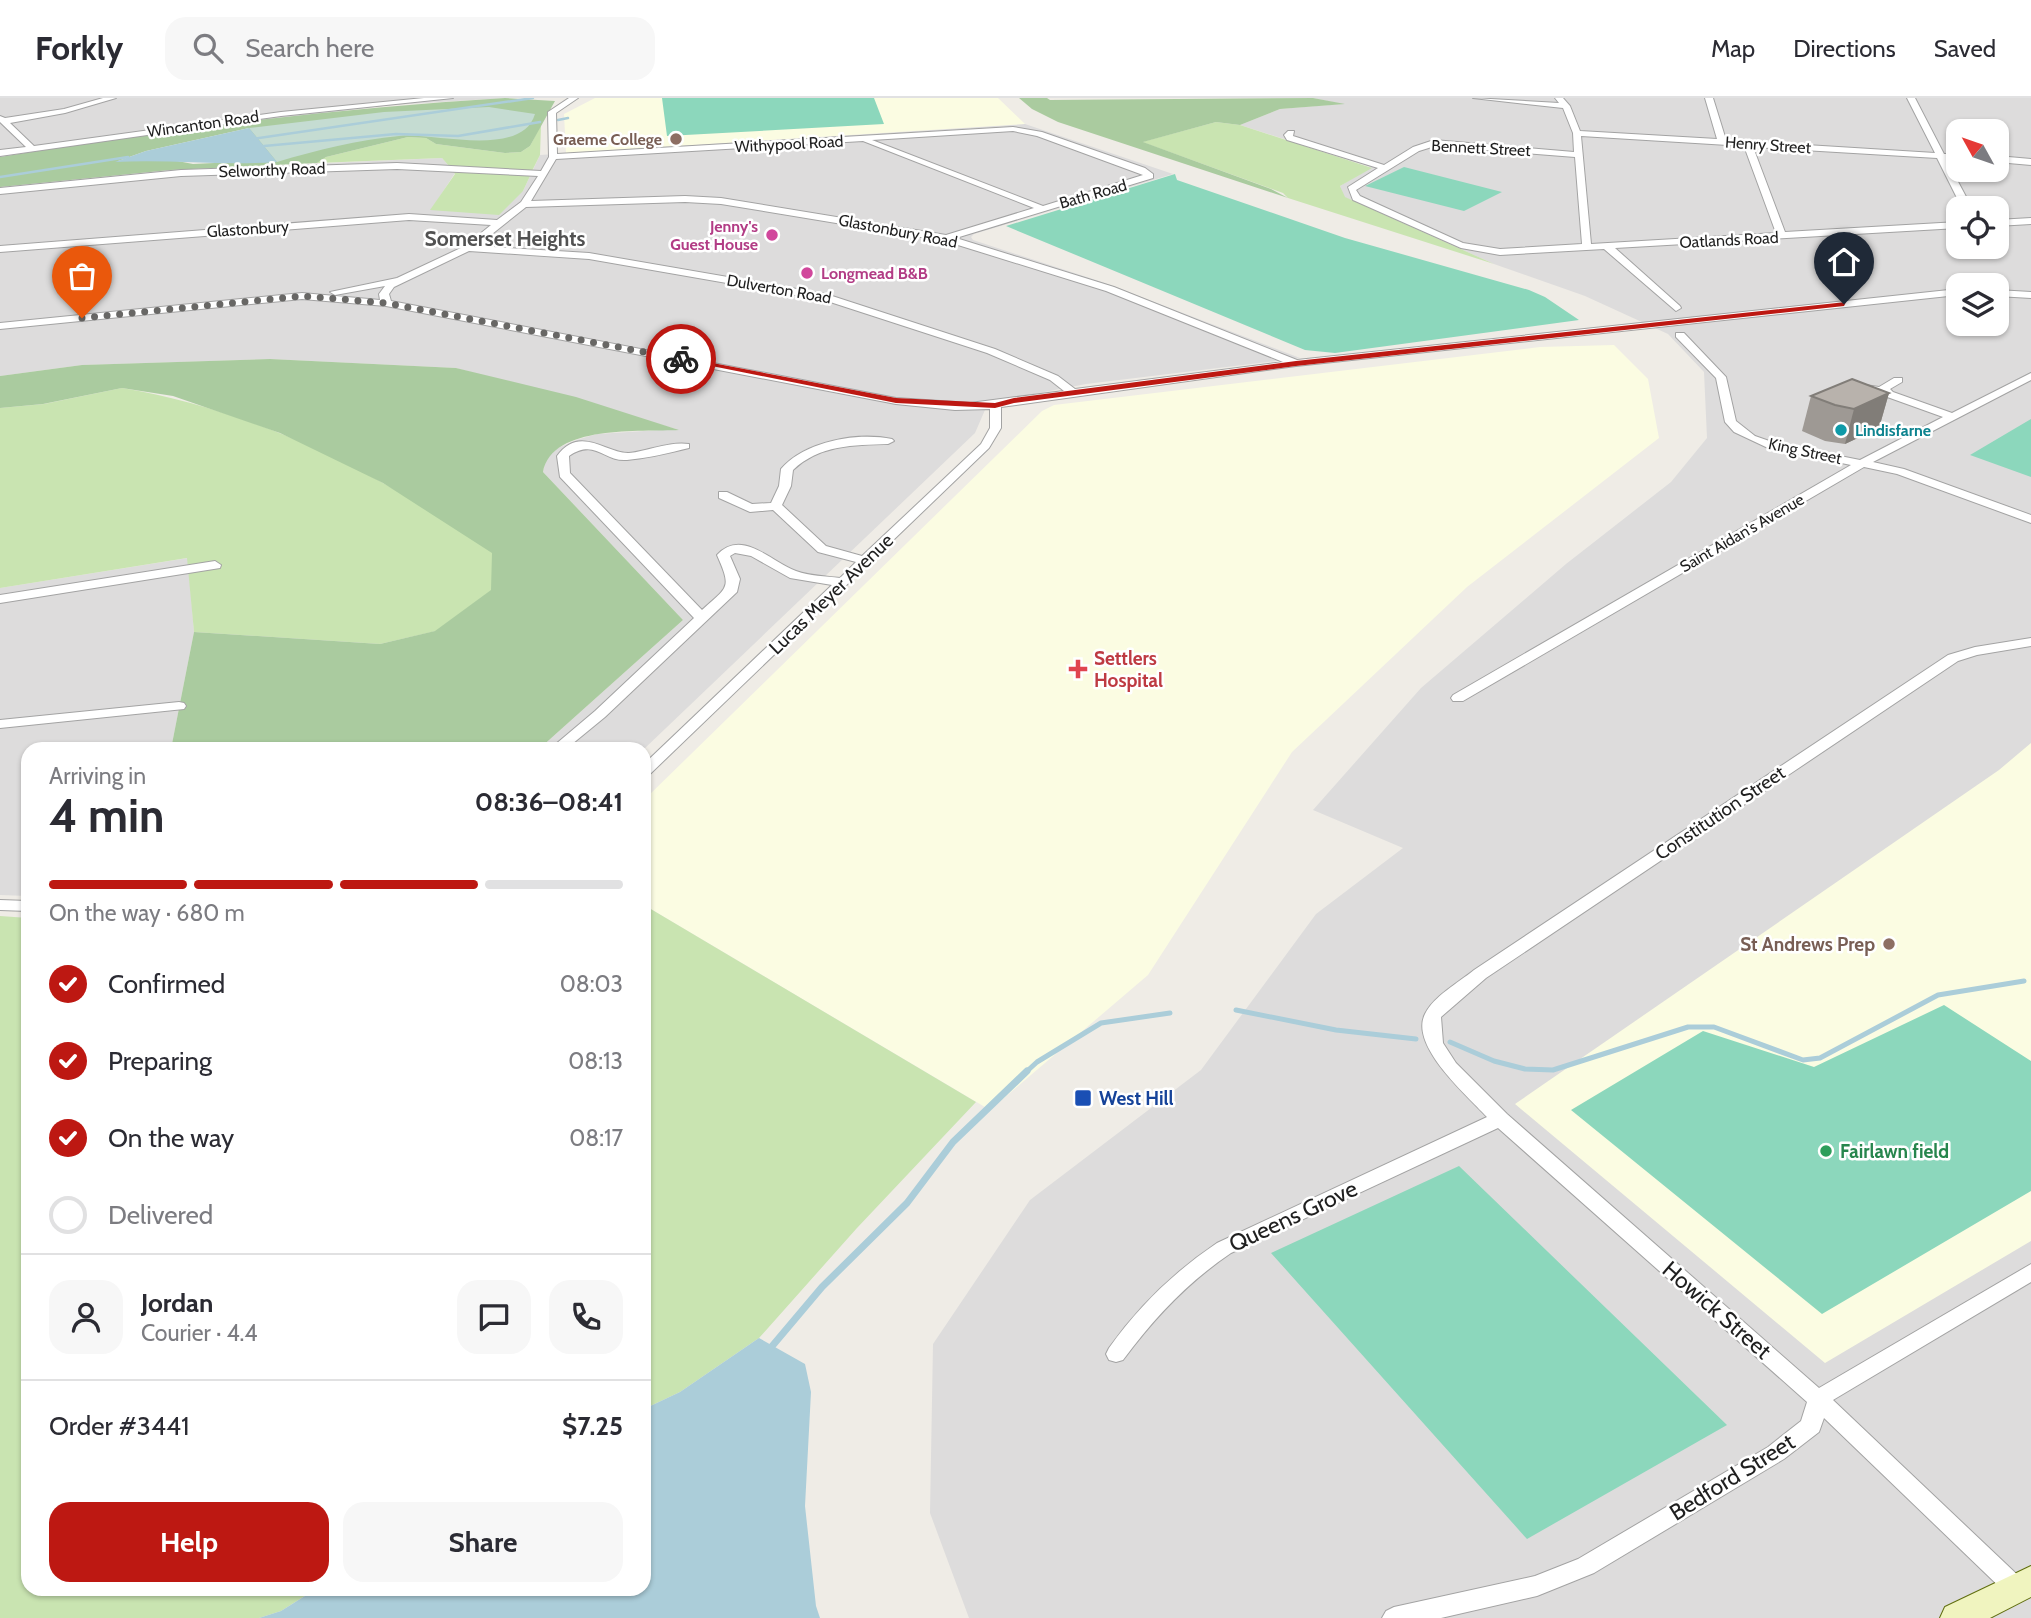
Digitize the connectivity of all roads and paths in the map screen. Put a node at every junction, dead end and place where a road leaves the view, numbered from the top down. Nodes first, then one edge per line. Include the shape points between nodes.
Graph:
1 (112, 98) edge
2 (449, 98) edge
3 (574, 98) edge
4 (1477, 98) edge
5 (1559, 98) edge
6 (1709, 98) edge
7 (1911, 98) edge
8 (1566, 106) junction
9 (2, 120) edge
10 (1025, 130) joint
11 (1291, 132) dead end
12 (1577, 133) junction
13 (861, 139) junction
14 (1722, 142) junction
15 (1747, 143) junction
16 (32, 148) junction
17 (0, 153) edge
18 (1578, 155) junction
19 (1940, 156) junction
20 (1946, 156) edge
21 (553, 157) junction
22 (2009, 160) edge
23 (2031, 162) edge
24 (1383, 167) junction
25 (544, 174) junction
26 (0, 191) edge
27 (1961, 196) edge
28 (524, 204) junction
29 (1043, 209) junction
30 (2031, 221) edge
31 (2009, 222) edge
32 (497, 223) junction
33 (1946, 226) edge
34 (1782, 237) junction
35 (946, 238) junction
36 (1608, 247) junction
37 (468, 248) junction
38 (1587, 248) junction
39 (0, 249) edge
40 (1500, 252) joint
41 (398, 281) junction
42 (1946, 293) edge
43 (2009, 294) edge
44 (2031, 295) edge
45 (302, 296) junction
46 (1899, 298) junction
47 (1946, 300) edge
48 (2009, 302) edge
49 (386, 303) junction
50 (2031, 303) edge
51 (1676, 308) dead end
52 (0, 326) edge
53 (1680, 335) dead end
54 (1296, 363) junction
55 (2031, 376) edge
56 (1898, 380) dead end
57 (1865, 385) edge
58 (1073, 393) junction
59 (1889, 394) junction
60 (995, 406) junction
61 (1953, 417) junction
62 (888, 441) dead end
63 (685, 446) dead end
64 (1865, 462) junction
65 (723, 495) dead end
66 (776, 506) junction
67 (2031, 519) edge
68 (865, 561) junction
69 (215, 565) dead end
70 (843, 582) junction
71 (0, 599) edge
72 (702, 618) junction
73 (2031, 642) edge
74 (1458, 698) dead end
75 (179, 706) dead end
76 (0, 724) edge
77 (566, 742) edge
78 (651, 765) edge
79 (0, 905) edge
80 (21, 906) edge
81 (1431, 1023) joint
82 (1500, 1119) junction
83 (2031, 1272) edge
84 (1116, 1354) dead end
85 (1818, 1399) junction
86 (2024, 1585) edge
87 (1394, 1618) edge
88 (1957, 1618) edge

1 - 9 street via 65,111
2 - 16 street, Wincanton Road via 303,111
3 - 21 street via 552,112
4 - 8 street
5 - 8 street
6 - 14 street
7 - 19 street
8 - 12 street
9 - 16 street
10 - 13 street, Withypool Road
10 - 29 street, Bath Road via 1150,176
11 - 24 street via 1290,138
12 - 14 street, Henry Street
12 - 18 street
13 - 21 street, Withypool Road
13 - 29 street
14 - 15 street, Henry Street
15 - 19 street, Henry Street
15 - 34 street
16 - 17 street, Wincanton Road
18 - 24 street, Bennett Street via 1434,143
18 - 38 street
19 - 20 street, Henry Street
19 - 27 street
21 - 25 street
22 - 23 street
24 - 40 street, Bennett Street via 1354,185 1351,189 1356,198 1461,245
25 - 26 street, Selworthy Road via 357,167 181,173
25 - 28 street
28 - 32 street
28 - 35 street, Glastonbury Road via 721,201
29 - 35 street, Bath Road
30 - 31 street
32 - 37 street
32 - 39 street, Glastonbury via 409,217
33 - 34 street, Oatlands Road
34 - 36 street, Oatlands Road
35 - 54 street, Glastonbury Road via 1110,289
36 - 38 street, Oatlands Road
36 - 51 street
37 - 41 street
37 - 58 street, Dulverton Road via 589,256 826,297 1003,356 1054,377
38 - 40 street, Oatlands Road
41 - 45 street
41 - 49 street via 386,289
42 - 46 street
43 - 44 street
45 - 49 street
45 - 52 street
46 - 47 street
46 - 54 street
48 - 50 street
49 - 60 street via 896,401
53 - 64 street, King Street via 1721,377 1731,422 1738,430 1772,446
54 - 58 street
55 - 61 street, Saint Aidan's Avenue
56 - 59 street via 1884,388
57 - 59 street
58 - 60 street
59 - 61 street
60 - 68 street, Lucas Meyer Avenue via 999,422 989,441
61 - 64 street, Saint Aidan's Avenue
62 - 66 street via 834,445 799,459 786,469
63 - 72 street via 624,457 594,445 580,446 563,456 564,474
64 - 67 street, King Street
64 - 74 street, Saint Aidan's Avenue
65 - 66 street via 750,508
66 - 68 street via 822,549
68 - 70 street, Lucas Meyer Avenue
69 - 71 street
70 - 72 street via 798,576 758,554 731,550 723,555 734,584
70 - 78 street, Lucas Meyer Avenue
72 - 77 street
73 - 81 street, Constitution Street via 1953,658 1480,974 1439,1007
75 - 76 street
79 - 80 street
81 - 82 street, Howick Street via 1434,1044 1450,1067
82 - 84 street, Queens Grove via 1224,1248 1181,1279 1142,1318
82 - 85 street, Howick Street
83 - 85 street
85 - 86 street, Howick Street
85 - 87 street, Bedford Street via 1811,1426 1776,1453 1586,1566 1537,1587
86 - 88 main road

